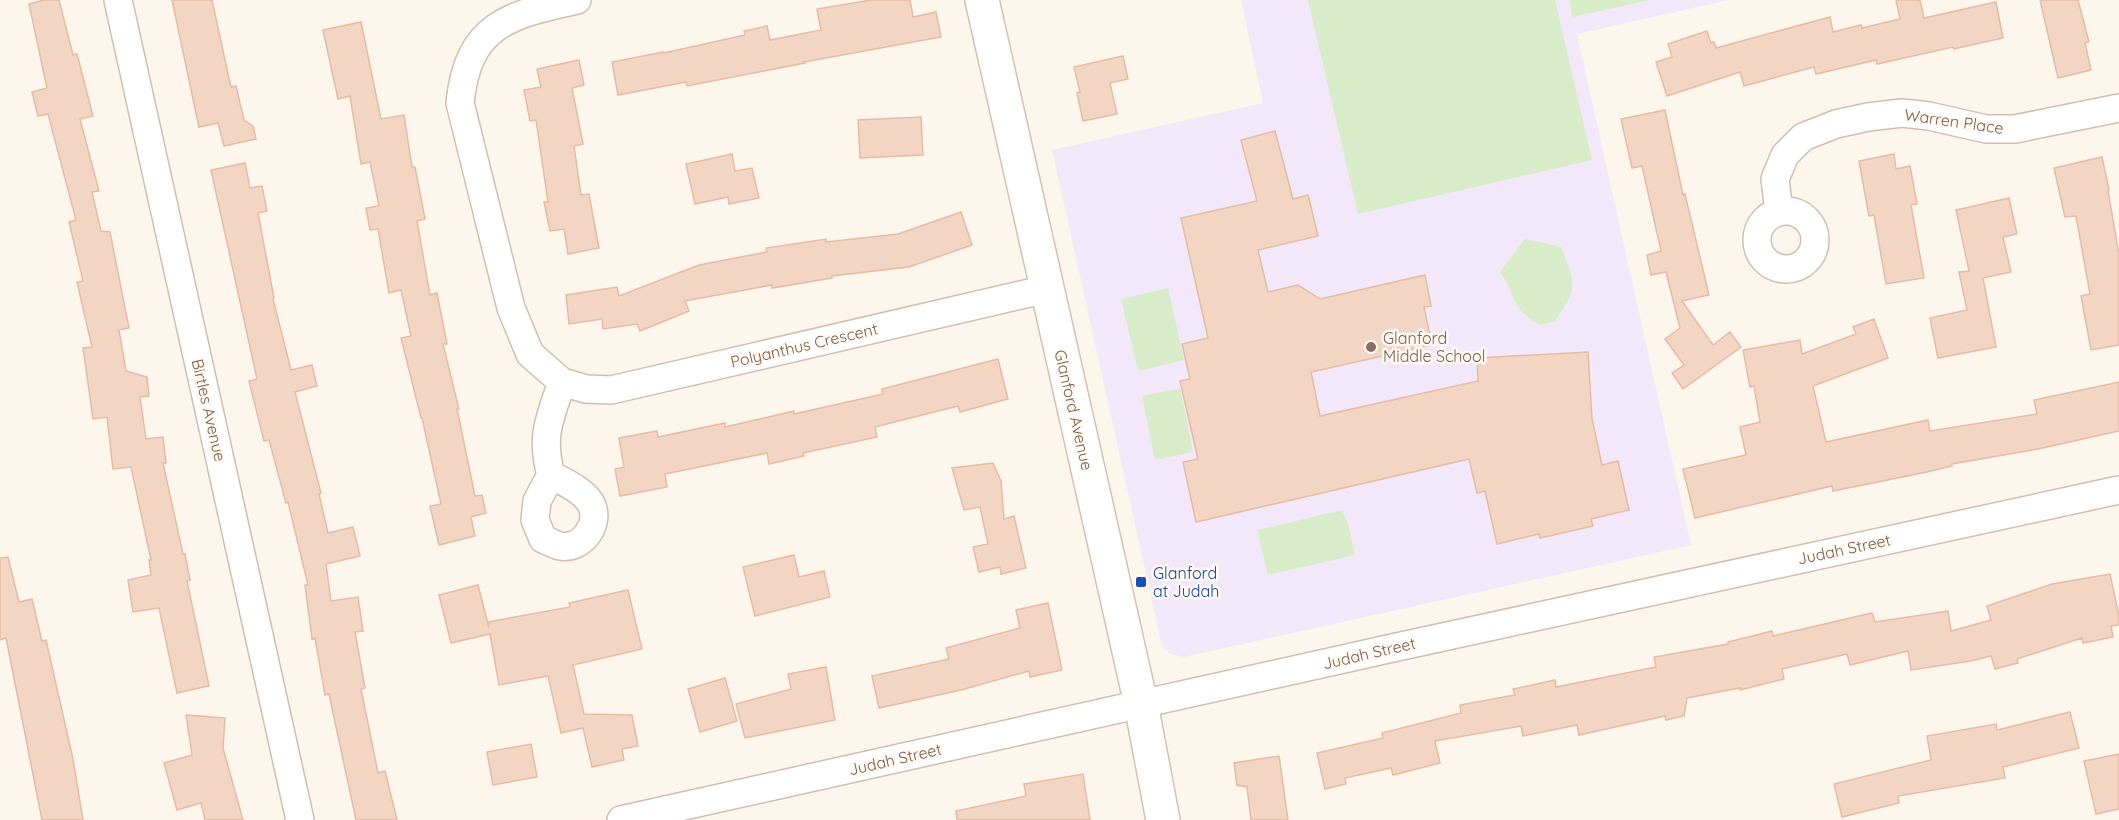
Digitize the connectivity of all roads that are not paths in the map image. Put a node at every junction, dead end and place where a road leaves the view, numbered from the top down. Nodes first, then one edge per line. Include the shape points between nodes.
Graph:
1 (118, 0) edge
2 (577, 0) edge
3 (982, 0) edge
4 (2119, 108) edge
5 (1779, 212) dead end
6 (1047, 289) junction
7 (562, 382) junction
8 (551, 475) dead end
9 (2119, 490) edge
10 (1141, 704) junction
11 (300, 820) edge
12 (621, 820) edge
13 (1163, 820) edge

1 - 11 street, Birtles Avenue
2 - 7 street, Polyanthus Crescent via 529,11 490,31 471,60 459,103 511,308 530,354
3 - 6 main road, Glanford Avenue
4 - 5 street, Warren Place via 2015,129 1986,129 1902,113 1836,124 1803,137 1785,155 1775,179
6 - 7 street, Polyanthus Crescent via 611,390 586,389
6 - 10 main road, Glanford Avenue
7 - 8 street via 546,428 545,455
9 - 10 street, Judah Street
10 - 12 street, Judah Street
10 - 13 main road, Glanford Avenue

